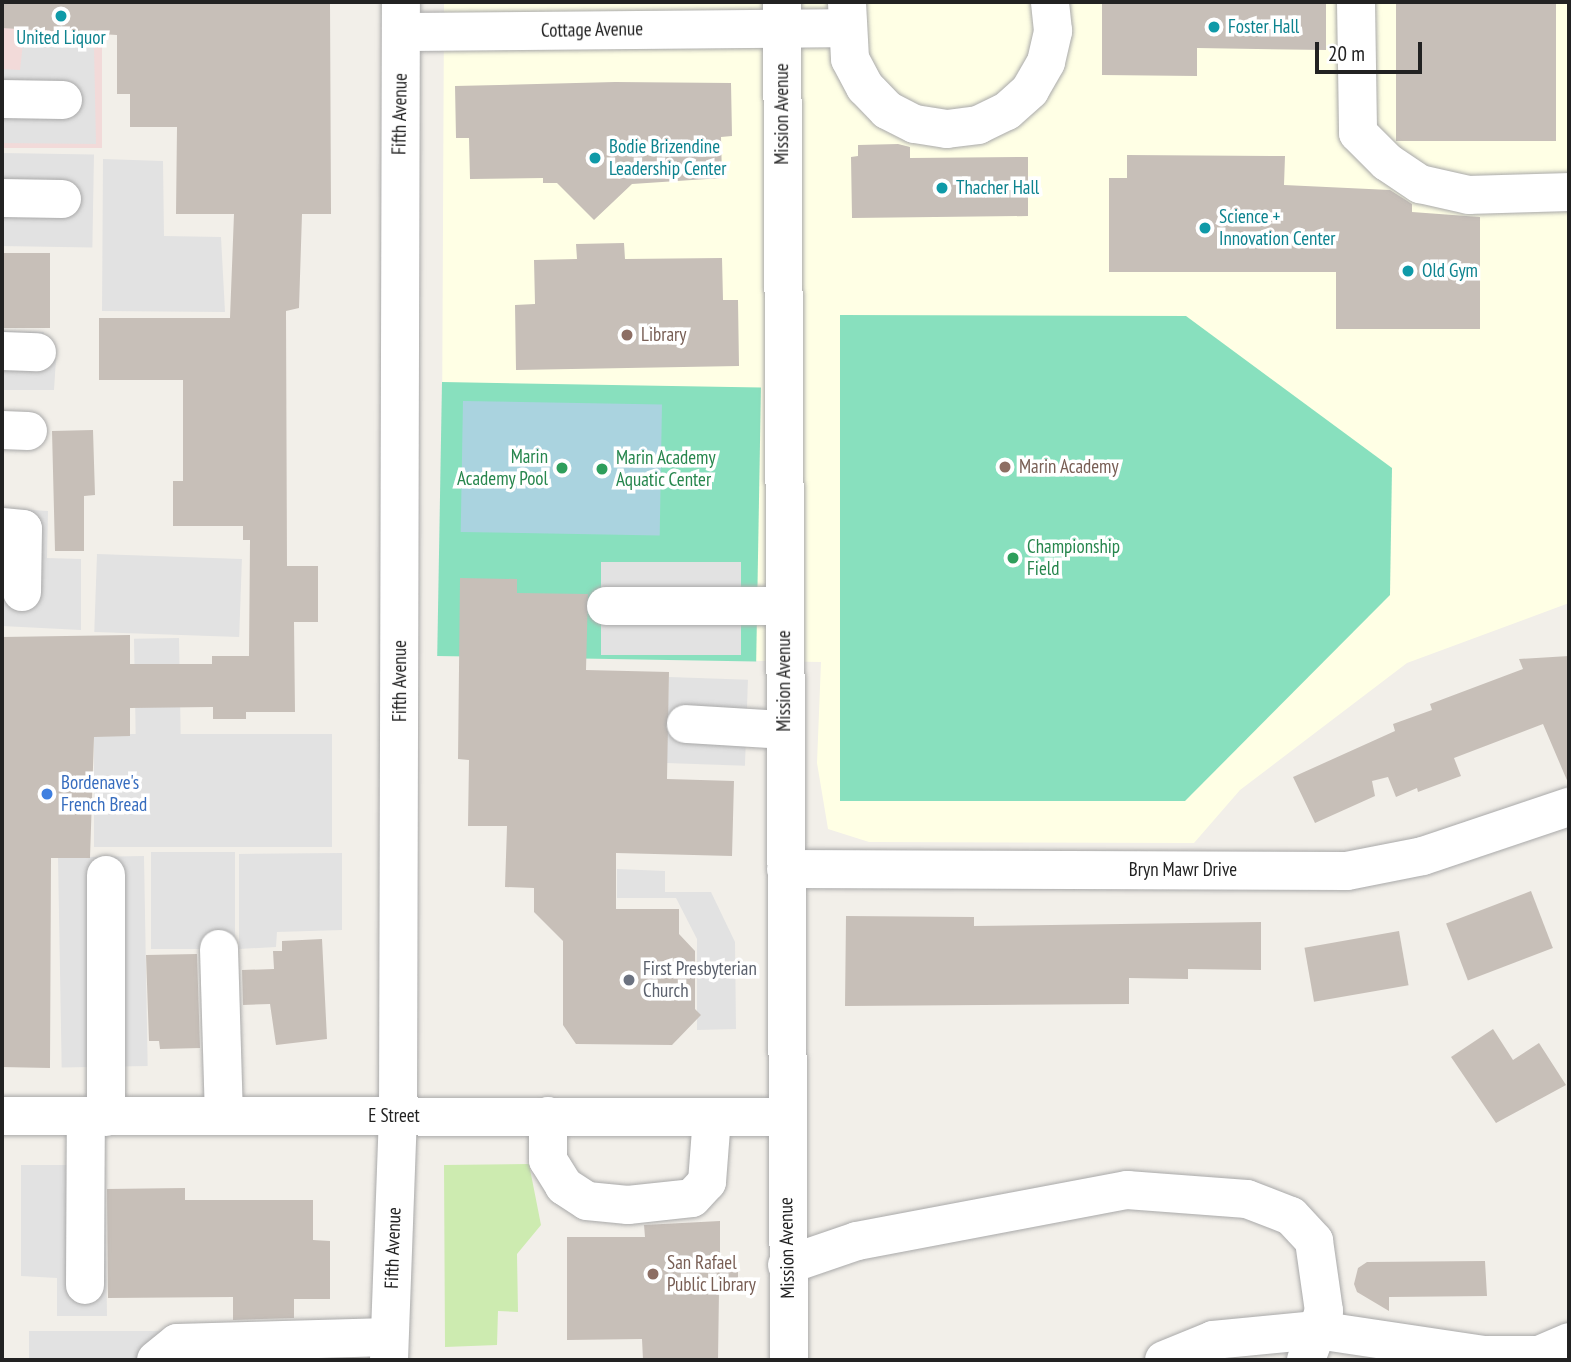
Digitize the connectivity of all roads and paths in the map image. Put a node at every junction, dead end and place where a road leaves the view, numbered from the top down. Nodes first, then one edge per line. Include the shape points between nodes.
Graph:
1 (1050, 2) edge
2 (1356, 2) edge
3 (782, 14) edge
4 (652, 15) edge
5 (846, 15) edge
6 (401, 17) edge
7 (2, 99) edge
8 (63, 100) dead end
9 (1569, 192) edge
10 (2, 198) edge
11 (62, 200) dead end
12 (2, 527) edge
13 (22, 592) dead end
14 (606, 606) dead end
15 (783, 606) junction
16 (686, 724) dead end
17 (784, 730) junction
18 (1569, 807) edge
19 (786, 869) junction
20 (106, 875) dead end
21 (219, 949) dead end
22 (2, 1116) edge
23 (96, 1116) junction
24 (224, 1116) junction
25 (398, 1116) junction
26 (548, 1116) junction
27 (712, 1116) junction
28 (786, 1117) junction
29 (787, 1265) junction
30 (85, 1285) dead end
31 (1569, 1342) edge
32 (1312, 1345) edge
33 (389, 1349) edge
34 (156, 1360) edge
35 (789, 1360) edge
36 (1164, 1360) edge

1 - 5 street via 1050,42 1030,90 1007,111 978,125 947,130 915,124 887,110 865,87 850,59
2 - 9 street via 1358,133 1387,162 1420,184 1469,195
3 - 4 street, Cottage Avenue
3 - 5 street, Cottage Avenue
3 - 15 street, Mission Avenue
4 - 6 street, Cottage Avenue
6 - 25 street, Fifth Avenue
7 - 8 street
10 - 11 street
12 - 13 street via 23,529
14 - 15 street
15 - 17 street, Mission Avenue
16 - 17 street
17 - 19 street, Mission Avenue
18 - 19 street, Bryn Mawr Drive via 1423,856 1347,871
19 - 28 street, Mission Avenue
20 - 23 street
21 - 24 street
22 - 23 street, E Street
23 - 24 street, E Street
23 - 30 street
24 - 25 street, E Street
25 - 26 street, E Street
25 - 33 street, Fifth Avenue
26 - 27 street, E Street
26 - 27 street via 548,1160 564,1186 587,1201 628,1205 692,1198 707,1182
27 - 28 street, E Street
28 - 29 street, Mission Avenue
29 - 32 street via 858,1241 1127,1190 1184,1190 1247,1199 1292,1216 1314,1241 1324,1311
29 - 35 street, Mission Avenue
31 - 32 street via 1539,1355
32 - 36 street via 1213,1340
33 - 34 street via 177,1343

